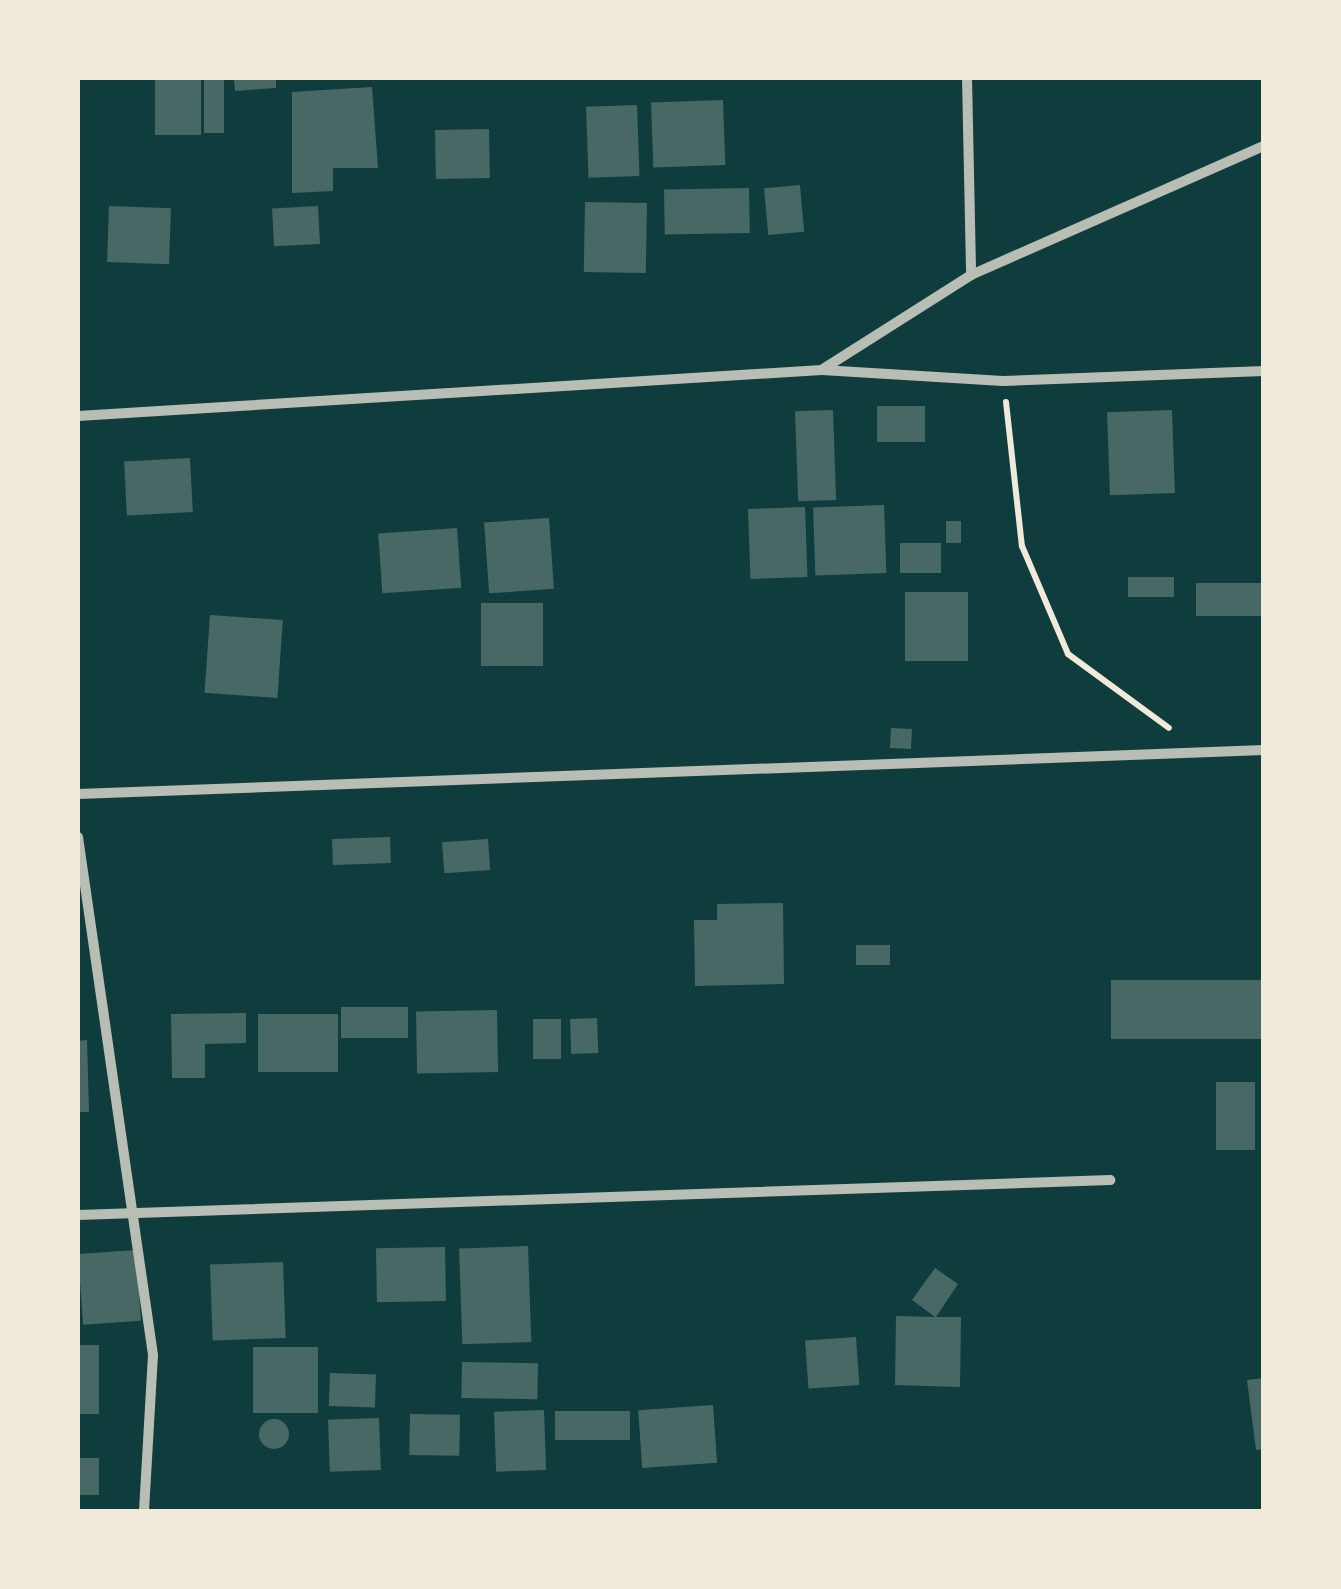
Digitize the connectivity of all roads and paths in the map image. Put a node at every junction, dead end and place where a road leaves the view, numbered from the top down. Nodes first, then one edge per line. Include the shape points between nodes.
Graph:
1 (967, 78) edge
2 (1264, 146) edge
3 (970, 275) junction
4 (822, 370) junction
5 (1264, 371) edge
6 (1004, 381) junction
7 (78, 416) edge
8 (1196, 748) junction
9 (1264, 750) edge
10 (78, 794) edge
11 (78, 838) edge
12 (1110, 1180) dead end
13 (137, 1214) junction
14 (78, 1215) edge
15 (144, 1512) edge

1 - 3 street
2 - 3 street
3 - 4 street
4 - 6 street
4 - 7 street
5 - 6 street
6 - 8 path via 1022,546 1068,654
8 - 9 street
8 - 10 street
11 - 13 street
12 - 13 street
13 - 14 street
13 - 15 street via 152,1355

